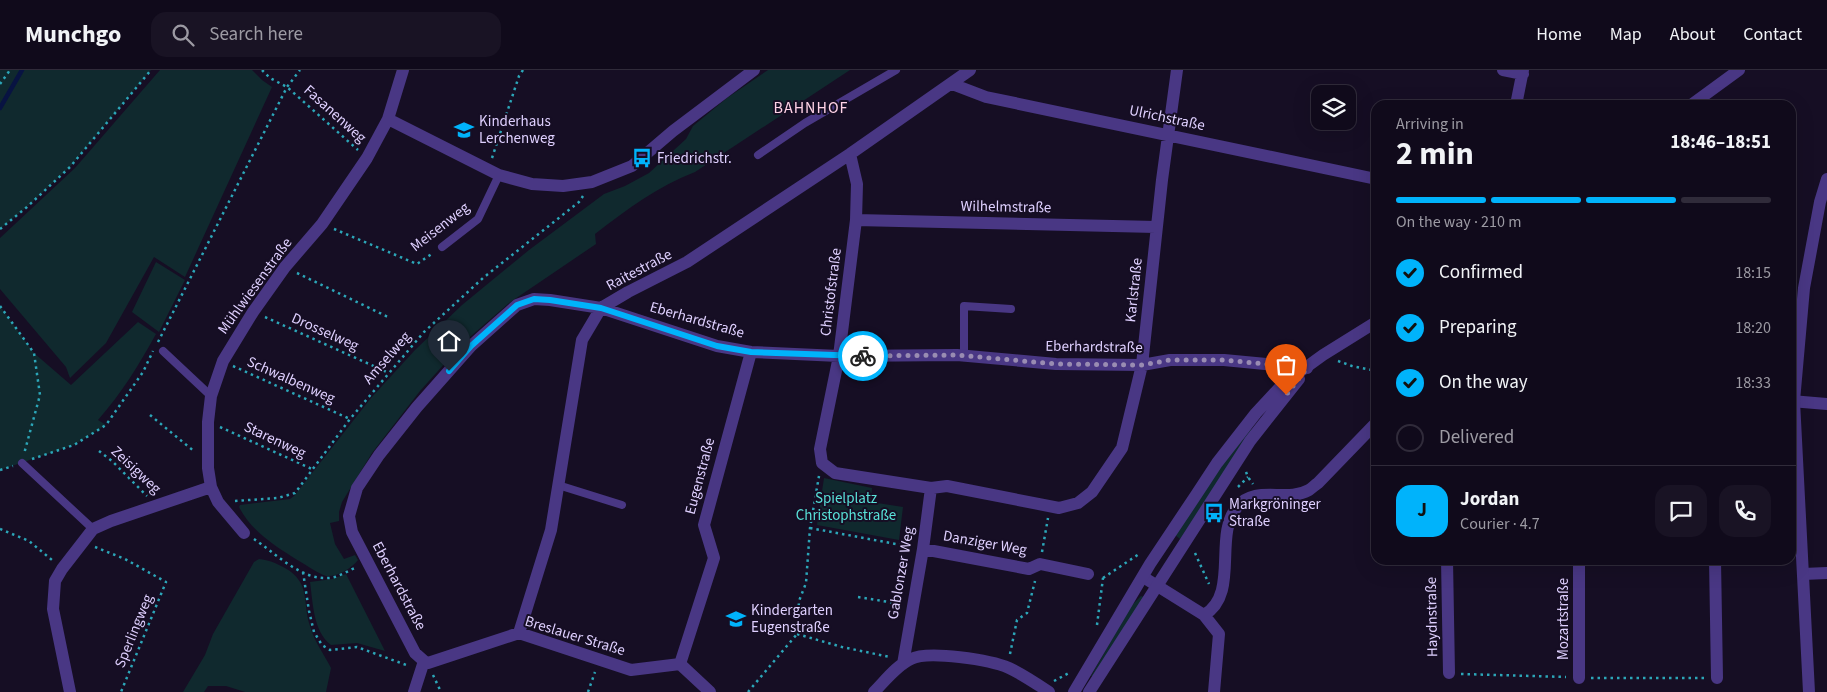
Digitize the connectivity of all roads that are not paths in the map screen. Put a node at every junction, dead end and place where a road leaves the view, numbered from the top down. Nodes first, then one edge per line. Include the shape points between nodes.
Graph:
1 (403, 70) edge
2 (754, 70) edge
3 (896, 70) edge
4 (970, 70) edge
5 (1177, 70) edge
6 (1502, 70) edge
7 (1739, 70) edge
8 (1523, 72) edge
9 (952, 84) junction
10 (1517, 100) edge
11 (1698, 100) edge
12 (388, 119) junction
13 (1167, 135) junction
14 (850, 154) junction
15 (758, 155) dead end
16 (493, 172) junction
17 (1371, 178) edge
18 (1827, 179) edge
19 (856, 220) junction
20 (1156, 227) junction
21 (442, 247) road end
22 (601, 308) junction
23 (1011, 309) dead end
24 (1371, 325) edge
25 (163, 352) dead end
26 (751, 352) junction
27 (839, 356) junction
28 (964, 356) junction
29 (1796, 363) edge
30 (1142, 365) junction
31 (1307, 368) junction
32 (211, 396) junction
33 (1796, 401) edge
34 (1827, 404) edge
35 (1371, 428) edge
36 (22, 463) road end
37 (822, 463) joint
38 (1796, 464) edge
39 (558, 485) junction
40 (211, 487) junction
41 (931, 488) junction
42 (622, 505) dead end
43 (93, 529) junction
44 (244, 533) road end
45 (923, 549) junction
46 (1447, 565) edge
47 (1579, 565) edge
48 (1715, 565) edge
49 (1827, 573) edge
50 (1088, 574) road end
51 (1803, 574) junction
52 (1143, 577) junction
53 (1157, 586) junction
54 (1204, 615) junction
55 (519, 633) junction
56 (903, 661) junction
57 (680, 664) junction
58 (423, 666) junction
59 (1449, 673) dead end
60 (1579, 678) dead end
61 (1717, 678) dead end
62 (70, 692) edge
63 (414, 692) edge
64 (710, 692) edge
65 (874, 692) edge
66 (1049, 692) edge
67 (1074, 692) edge
68 (1089, 692) edge
69 (1214, 692) edge
70 (1809, 692) edge

1 - 12 street, Mühlwiesenstraße
2 - 16 street via 632,166 592,182 563,186 532,184
3 - 15 lane via 805,123
4 - 9 street, Raitestraße
5 - 13 street, Karlstraße
6 - 8 street
7 - 11 street
8 - 10 street
9 - 13 street, Ulrichstraße via 986,97
9 - 14 street, Raitestraße
12 - 16 street
12 - 32 street, Mühlwiesenstraße via 367,158 322,224 285,267 253,312 223,361
13 - 17 street, Ulrichstraße
13 - 20 street, Karlstraße
14 - 19 street, Christofstraße via 857,184
14 - 22 street, Raitestraße via 687,262
16 - 21 lane, Meisenweg via 478,219
18 - 29 street via 1804,288
19 - 20 street, Wilhelmstraße
19 - 27 street, Christofstraße
20 - 30 street, Karlstraße
22 - 26 street, Eberhardstraße via 717,346
22 - 39 street, Raitestraße via 582,340
22 - 58 street, Eberhardstraße via 534,299 517,305 471,346 417,407 357,488 349,516 352,532
23 - 28 lane via 964,306
24 - 31 street
25 - 32 lane
26 - 27 street, Eberhardstraße
26 - 57 street, Eugenstraße via 704,525 714,558
27 - 28 street, Eberhardstraße
27 - 37 street, Christofstraße via 820,449
28 - 30 street, Eberhardstraße via 1056,364
30 - 31 street, Eberhardstraße via 1170,360 1224,360
30 - 41 street, Karlstraße via 1122,448 1092,492 1078,503 1059,508 948,486
31 - 52 street via 1283,384 1250,420 1217,463
31 - 53 street via 1250,441
32 - 40 street, Mühlwiesenstraße via 208,422
33 - 34 street
35 - 54 street via 1308,491 1287,495 1263,494 1240,504 1228,524 1218,604
36 - 43 lane
37 - 41 street, Karlstraße via 835,473
38 - 51 street
39 - 42 lane
39 - 55 street, Raitestraße via 551,530
40 - 43 street
40 - 44 street, Mühlwiesenstraße via 218,502
41 - 45 street, Gablonzer Weg
43 - 62 street via 55,580 54,610
45 - 50 street, Danziger Weg via 1029,568 1040,564
45 - 56 street, Gablonzer Weg
46 - 59 street, Haydnstraße
47 - 60 street, Mozartstraße
48 - 61 street
49 - 51 street
51 - 70 street
52 - 53 street
52 - 67 street
53 - 54 street
53 - 68 street
54 - 69 street via 1219,634
55 - 57 street, Breslauer Straße via 631,670
55 - 58 street, Breslauer Straße
56 - 65 street
56 - 66 street via 927,655 956,656 1008,668
57 - 64 street
58 - 63 street

